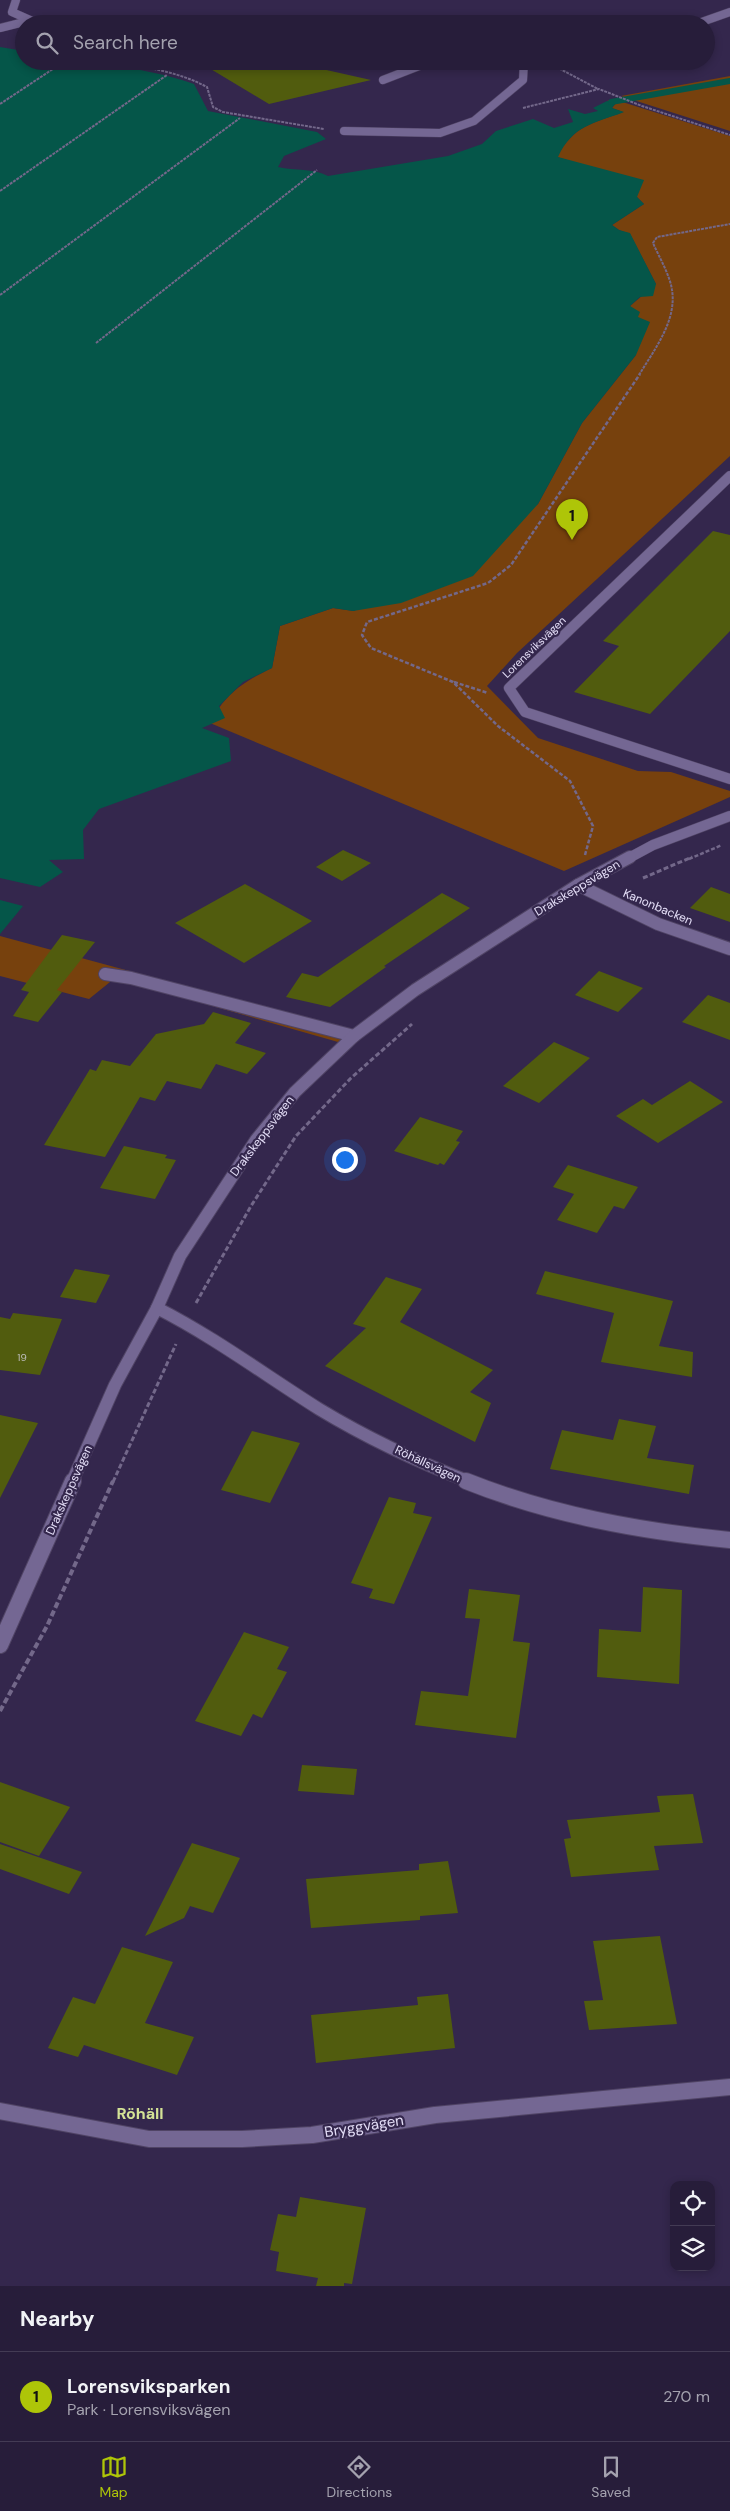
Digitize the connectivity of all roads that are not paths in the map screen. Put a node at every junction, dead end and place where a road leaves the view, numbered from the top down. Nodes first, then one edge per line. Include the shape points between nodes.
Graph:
1 (16, 0) edge
2 (730, 12) edge
3 (17, 15) edge
4 (715, 17) edge
5 (15, 24) edge
6 (0, 28) edge
7 (409, 70) edge
8 (524, 70) edge
9 (383, 80) dead end
10 (344, 131) road end
11 (730, 476) edge
12 (730, 779) edge
13 (730, 816) edge
14 (578, 885) junction
15 (730, 949) edge
16 (105, 974) dead end
17 (354, 1036) junction
18 (157, 1308) junction
19 (730, 1540) edge
20 (0, 1645) edge
21 (730, 2087) edge
22 (0, 2111) edge

1 - 3 street via 12,12
2 - 4 street
5 - 6 street
7 - 9 street
8 - 10 street via 523,80 474,121 440,132
11 - 12 street, Lorensviksvägen via 509,688 525,712
13 - 14 street, Drakskeppsvägen via 653,845
14 - 15 street, Kanonbacken via 658,924
14 - 17 street, Drakskeppsvägen via 415,990
16 - 17 street
17 - 18 street, Drakskeppsvägen via 295,1092 256,1140 180,1256
18 - 19 street, Röhällsvägen via 186,1322 344,1423 442,1473 557,1512 645,1530
18 - 20 street, Drakskeppsvägen via 115,1385
21 - 22 street, Bryggvägen via 434,2115 312,2135 242,2139 150,2139

